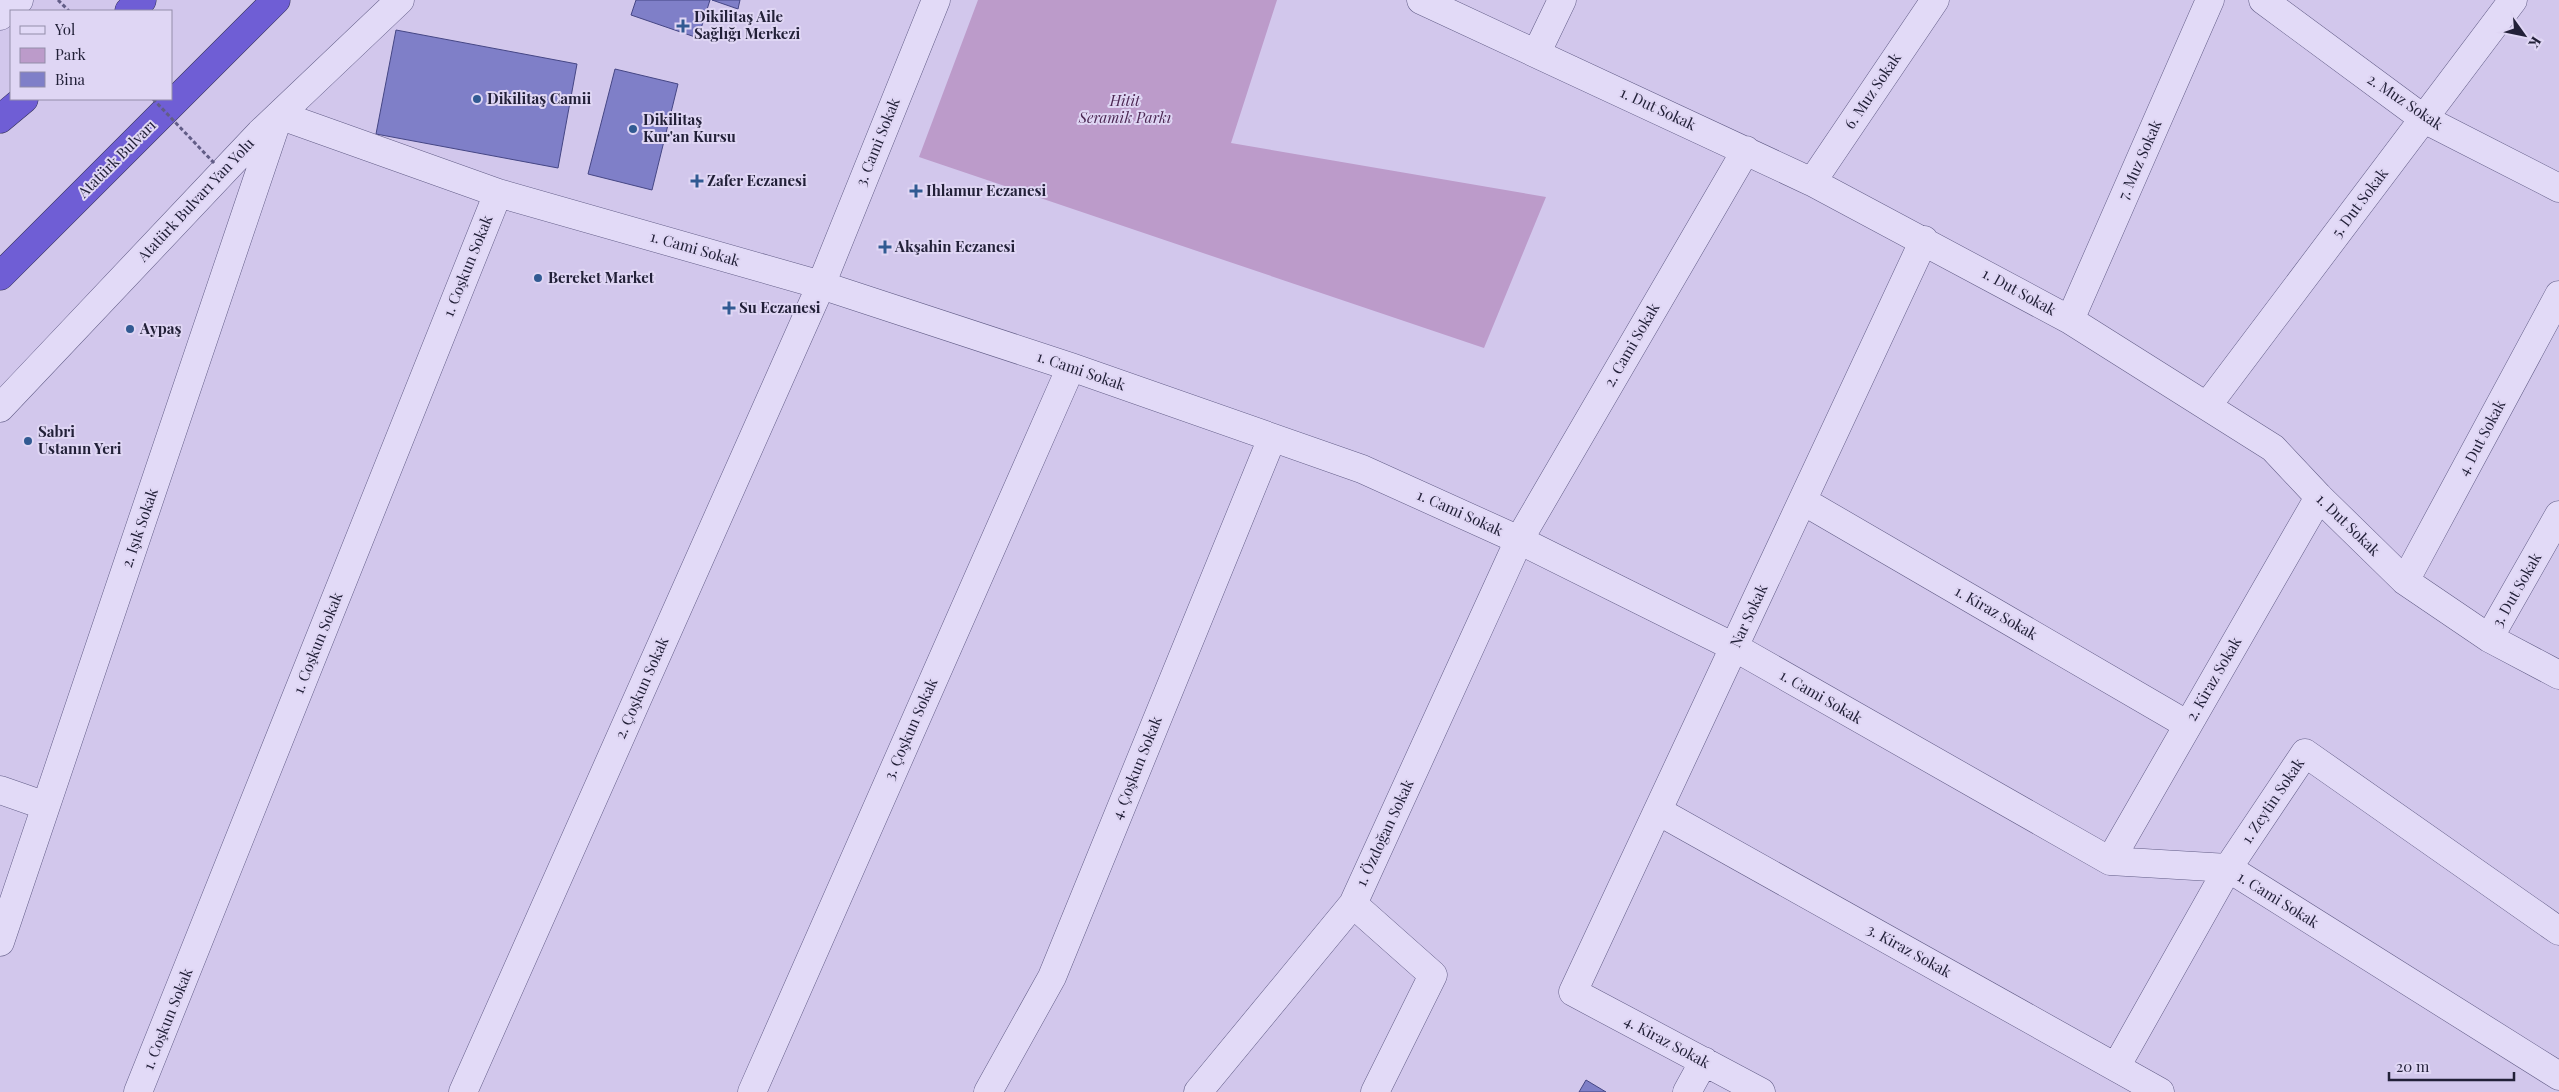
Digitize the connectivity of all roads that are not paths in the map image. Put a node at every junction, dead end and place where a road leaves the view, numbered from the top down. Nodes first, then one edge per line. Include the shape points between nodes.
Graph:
1 (19, 0) edge
2 (142, 0) edge
3 (276, 0) edge
4 (400, 0) edge
5 (936, 0) edge
6 (1421, 0) edge
7 (1562, 0) edge
8 (1934, 0) edge
9 (2210, 0) edge
10 (2263, 0) edge
11 (2513, 0) edge
12 (130, 10) edge
13 (0, 16) edge
14 (1537, 52) junction
15 (23, 100) edge
16 (279, 115) junction
17 (0, 118) edge
18 (2424, 119) junction
19 (1746, 150) junction
20 (1812, 182) junction
21 (2559, 188) edge
22 (498, 193) junction
23 (1924, 240) junction
24 (0, 276) edge
25 (821, 285) junction
26 (2559, 295) edge
27 (2070, 320) junction
28 (1071, 367) junction
29 (2207, 406) junction
30 (0, 408) edge
31 (1272, 438) junction
32 (2319, 497) junction
33 (1803, 501) junction
34 (2559, 516) edge
35 (1519, 540) junction
36 (2405, 581) junction
37 (2489, 638) junction
38 (1734, 647) junction
39 (2559, 675) edge
40 (2188, 725) junction
41 (0, 790) edge
42 (46, 806) junction
43 (1658, 811) junction
44 (2110, 861) junction
45 (2228, 868) junction
46 (1353, 904) junction
47 (2559, 931) edge
48 (0, 942) edge
49 (1574, 992) joint
50 (1704, 1062) junction
51 (2116, 1067) junction
52 (2559, 1076) edge
53 (138, 1092) edge
54 (463, 1092) edge
55 (752, 1092) edge
56 (988, 1092) edge
57 (1198, 1092) edge
58 (1375, 1092) edge
59 (1687, 1092) edge
60 (1761, 1092) edge
61 (2160, 1092) edge

1 - 13 street
2 - 12 highway
3 - 24 highway, Atatürk Bulvarı
4 - 16 street, Atatürk Bulvarı Yan Yolu
5 - 25 street, 3. Cami Sokak
6 - 14 street, 1. Dut Sokak
7 - 14 street
8 - 20 street, 6. Muz Sokak
9 - 27 street, 7. Muz Sokak
10 - 18 street, 2. Muz Sokak
11 - 18 street, 5. Dut Sokak
14 - 19 street, 1. Dut Sokak
15 - 17 highway
16 - 22 street, 1. Cami Sokak
16 - 30 street, Atatürk Bulvarı Yan Yolu
16 - 42 street, 2. Işık Sokak
18 - 21 street, 2. Muz Sokak
18 - 29 street, 5. Dut Sokak
19 - 20 street, 1. Dut Sokak
19 - 35 street, 2. Cami Sokak
20 - 23 street, 1. Dut Sokak
22 - 25 street, 1. Cami Sokak
22 - 53 street, 1. Coşkun Sokak
23 - 27 street, 1. Dut Sokak
23 - 33 street, Nar Sokak
25 - 28 street, 1. Cami Sokak
25 - 54 street, 2. Çoşkun Sokak
26 - 36 street, 4. Dut Sokak
27 - 29 street, 1. Dut Sokak
28 - 31 street, 1. Cami Sokak
28 - 55 street, 3. Çoşkun Sokak
29 - 32 street, 1. Dut Sokak via 2273,448
31 - 35 street, 1. Cami Sokak via 1362,469
31 - 56 street, 4. Çoşkun Sokak via 1052,977
32 - 36 street, 1. Dut Sokak
32 - 40 street, 2. Kiraz Sokak
33 - 38 street, Nar Sokak
33 - 40 street, 1. Kiraz Sokak
34 - 37 street, 3. Dut Sokak
35 - 38 street, 1. Cami Sokak
35 - 46 street, 1. Özdoğan Sokak
36 - 37 street, 1. Dut Sokak
37 - 39 street, 1. Dut Sokak
38 - 43 street, Nar Sokak
38 - 44 street, 1. Cami Sokak
40 - 44 street, 2. Kiraz Sokak
41 - 42 street
42 - 48 street, 2. Işık Sokak
43 - 49 street, Nar Sokak
43 - 51 street, 3. Kiraz Sokak
44 - 45 street, 1. Cami Sokak
45 - 47 street, 1. Zeytin Sokak via 2305,753
45 - 51 street, 1. Zeytin Sokak
45 - 52 street, 1. Cami Sokak
46 - 57 street, 1. Özdoğan Sokak
46 - 58 street via 1433,975
49 - 50 street, 4. Kiraz Sokak
50 - 59 street
50 - 60 street, 4. Kiraz Sokak
51 - 61 street, 3. Kiraz Sokak

